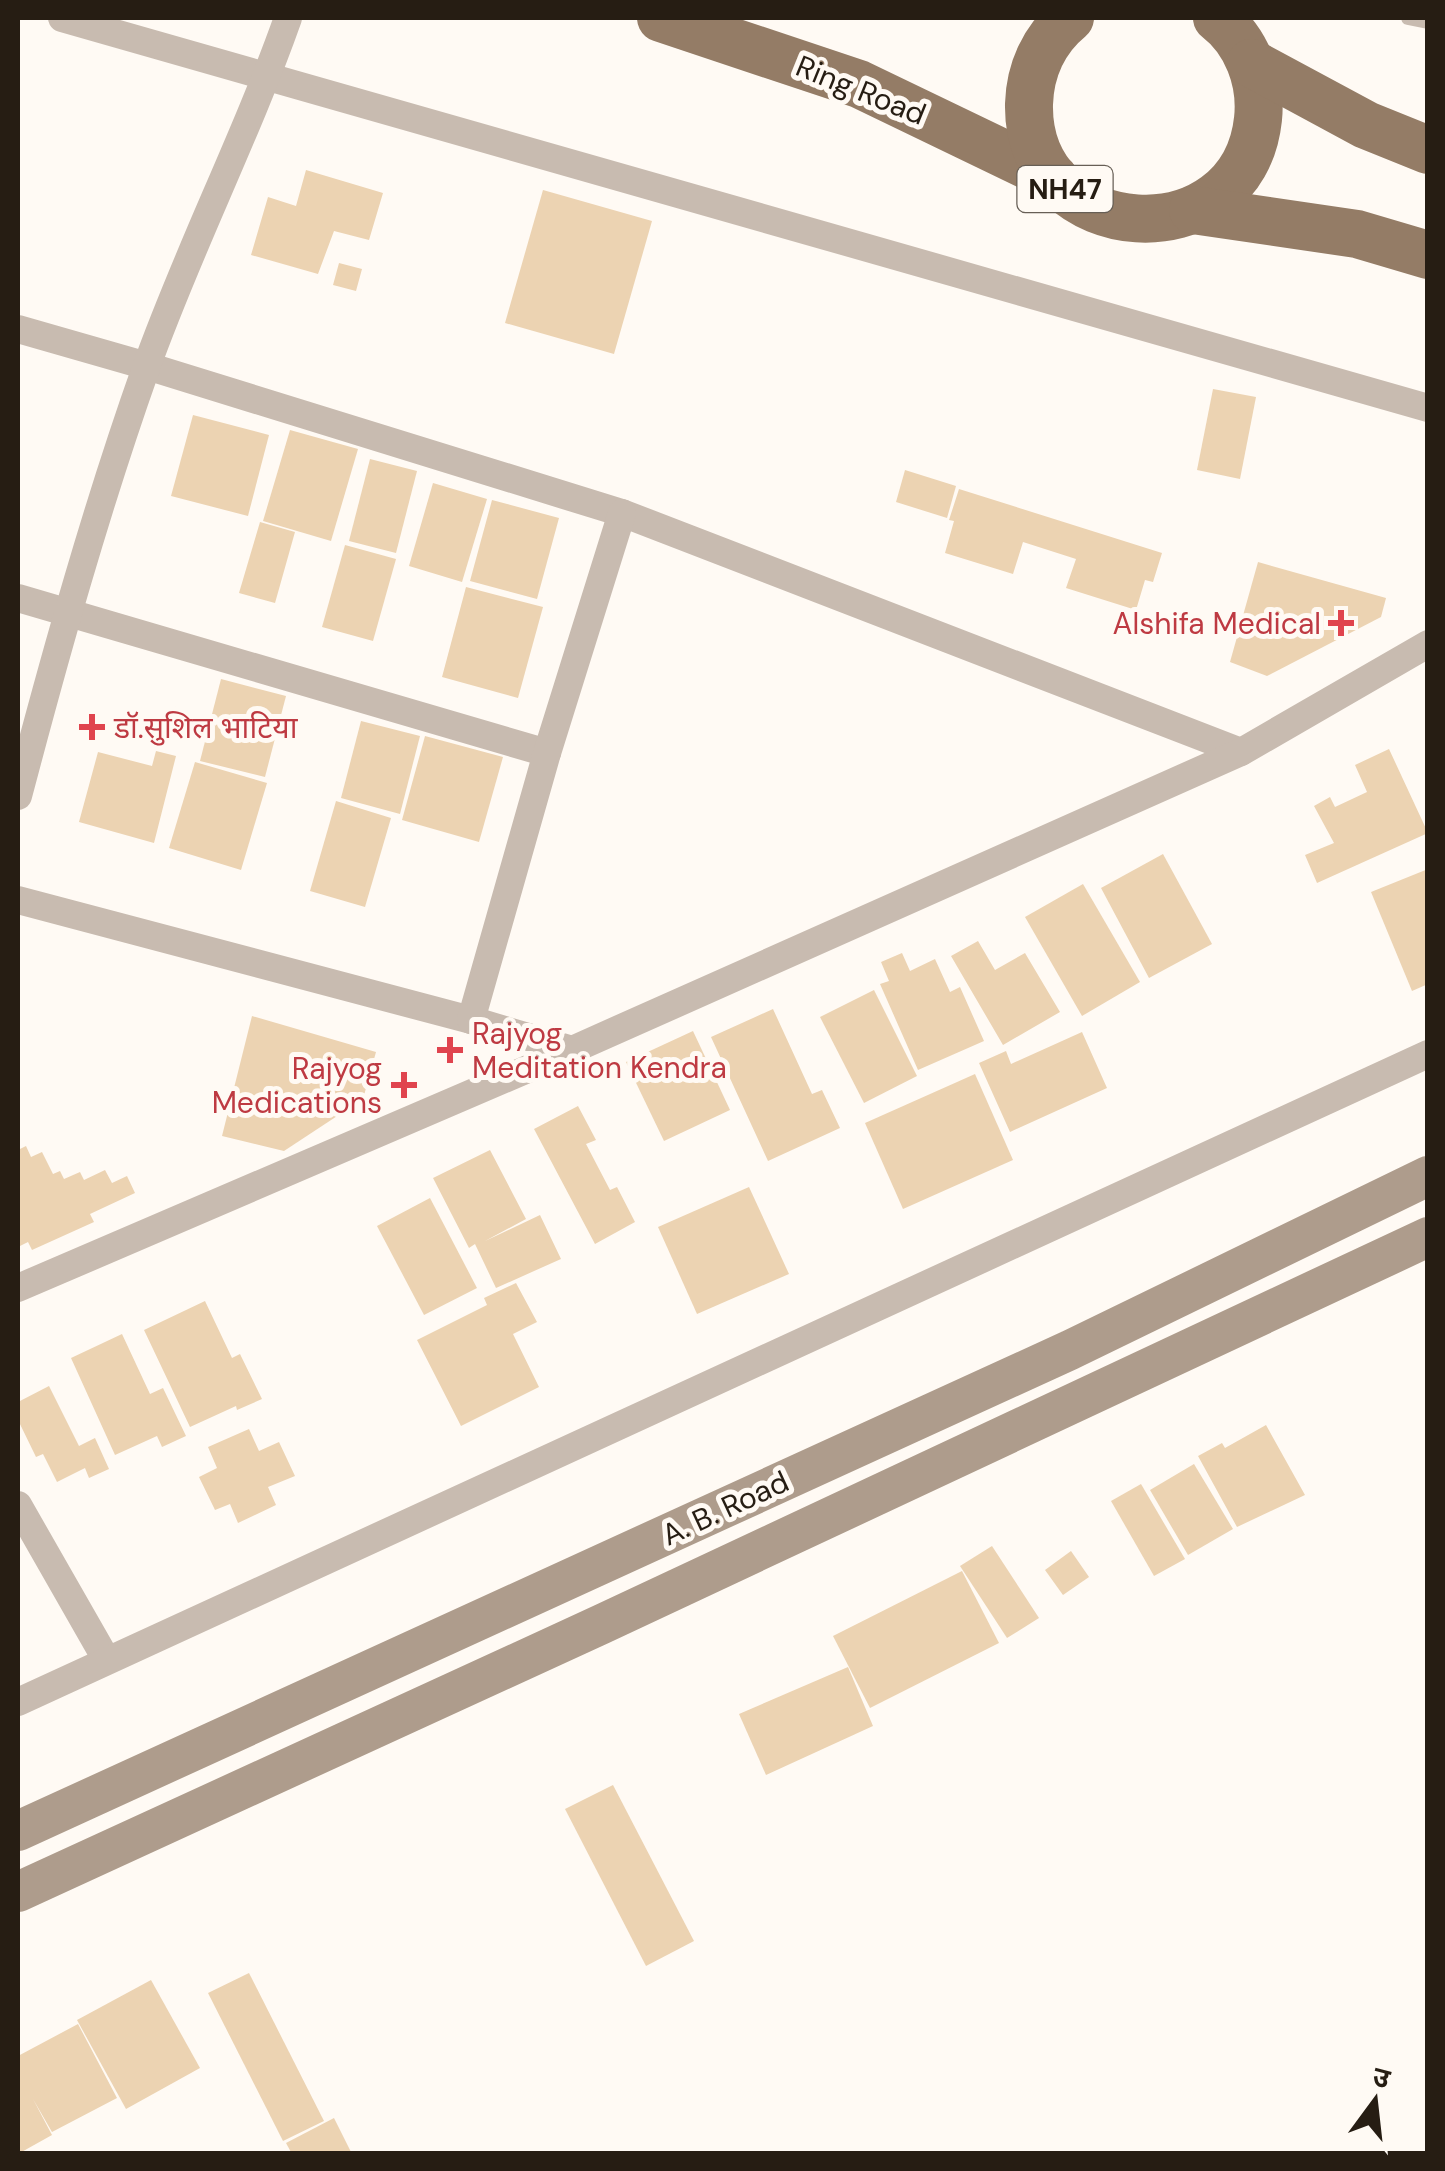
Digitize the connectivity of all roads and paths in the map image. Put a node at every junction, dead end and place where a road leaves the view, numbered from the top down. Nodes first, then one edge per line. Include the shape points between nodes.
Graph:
1 (62, 18) edge
2 (288, 18) edge
3 (661, 18) edge
4 (1217, 18) edge
5 (1408, 18) edge
6 (1049, 21) edge
7 (1428, 22) edge
8 (1251, 63) junction
9 (267, 78) junction
10 (1428, 150) edge
11 (1054, 178) junction
12 (1193, 210) junction
13 (1428, 256) edge
14 (18, 330) edge
15 (147, 366) junction
16 (1428, 408) edge
17 (622, 513) junction
18 (18, 598) edge
19 (66, 612) junction
20 (1428, 644) edge
21 (1241, 752) junction
22 (548, 753) junction
23 (18, 796) edge
24 (18, 900) edge
25 (471, 1020) junction
26 (572, 1050) junction
27 (1428, 1054) edge
28 (1428, 1176) edge
29 (1428, 1237) edge
30 (18, 1288) edge
31 (18, 1505) edge
32 (106, 1659) junction
33 (18, 1702) edge
34 (18, 1831) edge
35 (18, 1892) edge

1 - 9 street
2 - 9 street
3 - 11 highway, Ring Road via 859,84
4 - 8 highway, NH47
5 - 7 lane
6 - 11 highway, NH47 via 1030,86 1029,119
8 - 10 highway
8 - 12 highway, NH47 via 1258,91 1251,148 1218,195
9 - 15 street
9 - 16 street
11 - 12 highway, NH47 via 1094,210 1118,218 1143,221
12 - 13 highway, NH47 via 1357,234
14 - 15 street
15 - 17 street
15 - 19 street
17 - 21 street
17 - 22 street
18 - 19 street
19 - 22 street
19 - 23 street
20 - 21 street
21 - 26 street
22 - 25 street
24 - 25 street
25 - 26 street
26 - 30 street
27 - 32 street
28 - 34 main road, A. B. Road via 1070,1350
29 - 35 main road, A. B. Road
31 - 32 street
32 - 33 street

